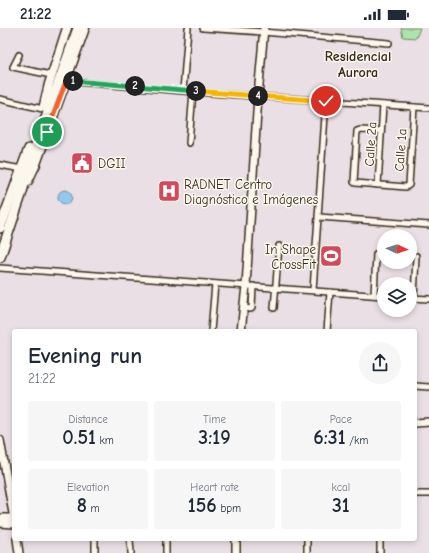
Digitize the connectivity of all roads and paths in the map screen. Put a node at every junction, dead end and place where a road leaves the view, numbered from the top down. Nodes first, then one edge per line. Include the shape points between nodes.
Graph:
1 (67, 28) edge
2 (74, 28) edge
3 (78, 28) edge
4 (85, 28) edge
5 (188, 28) edge
6 (203, 28) edge
7 (209, 28) edge
8 (221, 29) edge
9 (264, 30) edge
10 (389, 43) dead end
11 (19, 55) dead end
12 (51, 75) junction
13 (66, 81) junction
14 (183, 91) junction
15 (193, 91) junction
16 (258, 96) junction
17 (0, 99) edge
18 (326, 101) junction
19 (383, 105) junction
20 (44, 107) junction
21 (414, 107) junction
22 (429, 108) edge
23 (382, 132) junction
24 (189, 143) dead end
25 (0, 165) edge
26 (22, 169) junction
27 (378, 185) junction
28 (23, 190) junction
29 (319, 217) junction
30 (429, 225) edge
31 (0, 228) edge
32 (279, 246) dead end
33 (376, 254) dead end
34 (0, 257) edge
35 (0, 268) edge
36 (215, 284) junction
37 (249, 286) junction
38 (276, 288) junction
39 (313, 290) junction
40 (330, 292) junction
41 (374, 295) junction
42 (377, 295) edge
43 (417, 298) edge
44 (429, 299) edge
45 (274, 308) dead end
46 (211, 329) edge
47 (241, 329) edge
48 (327, 329) edge
49 (417, 386) edge
50 (429, 387) edge
51 (429, 422) edge
52 (417, 423) edge
53 (0, 440) edge
54 (417, 494) edge
55 (429, 494) edge
56 (12, 508) edge
57 (0, 518) edge
58 (12, 519) edge
59 (0, 523) edge
60 (12, 524) edge
61 (17, 541) edge
62 (95, 541) edge
63 (130, 541) edge
64 (166, 541) edge
65 (236, 541) edge
66 (307, 541) edge
67 (380, 541) edge
68 (19, 553) edge
69 (95, 553) edge
70 (131, 553) edge
71 (166, 553) edge
72 (236, 553) edge
73 (307, 553) edge
74 (380, 553) edge

1 - 12 main road
2 - 20 highway
3 - 28 highway
4 - 13 main road
5 - 14 street
6 - 7 street
7 - 8 street
8 - 9 street
9 - 10 street
9 - 16 street
11 - 12 street via 13,67
12 - 20 main road
13 - 14 street
13 - 28 main road via 36,164
14 - 15 street
15 - 16 street
15 - 24 street
16 - 18 street
16 - 37 street
17 - 20 street
18 - 19 street
18 - 29 street
19 - 21 street
19 - 23 street, Calle 2a
20 - 26 highway
21 - 22 street
21 - 27 street, Calle 1a via 409,185
23 - 27 street, Calle 2a
23 - 27 street via 358,130 356,152 354,182
25 - 26 street
26 - 31 highway
28 - 34 highway
29 - 30 street
29 - 39 street
32 - 38 street
33 - 41 street
35 - 36 street
36 - 37 street
36 - 46 street
37 - 38 street
37 - 47 street
38 - 39 street
38 - 45 street
39 - 40 street
40 - 41 street
40 - 48 street
41 - 42 street
43 - 44 street
49 - 50 street
51 - 52 street
53 - 56 street
54 - 55 street
57 - 58 street
59 - 60 street
61 - 68 street
62 - 69 street
63 - 70 street
64 - 71 street
65 - 72 street
66 - 73 street
67 - 74 street

